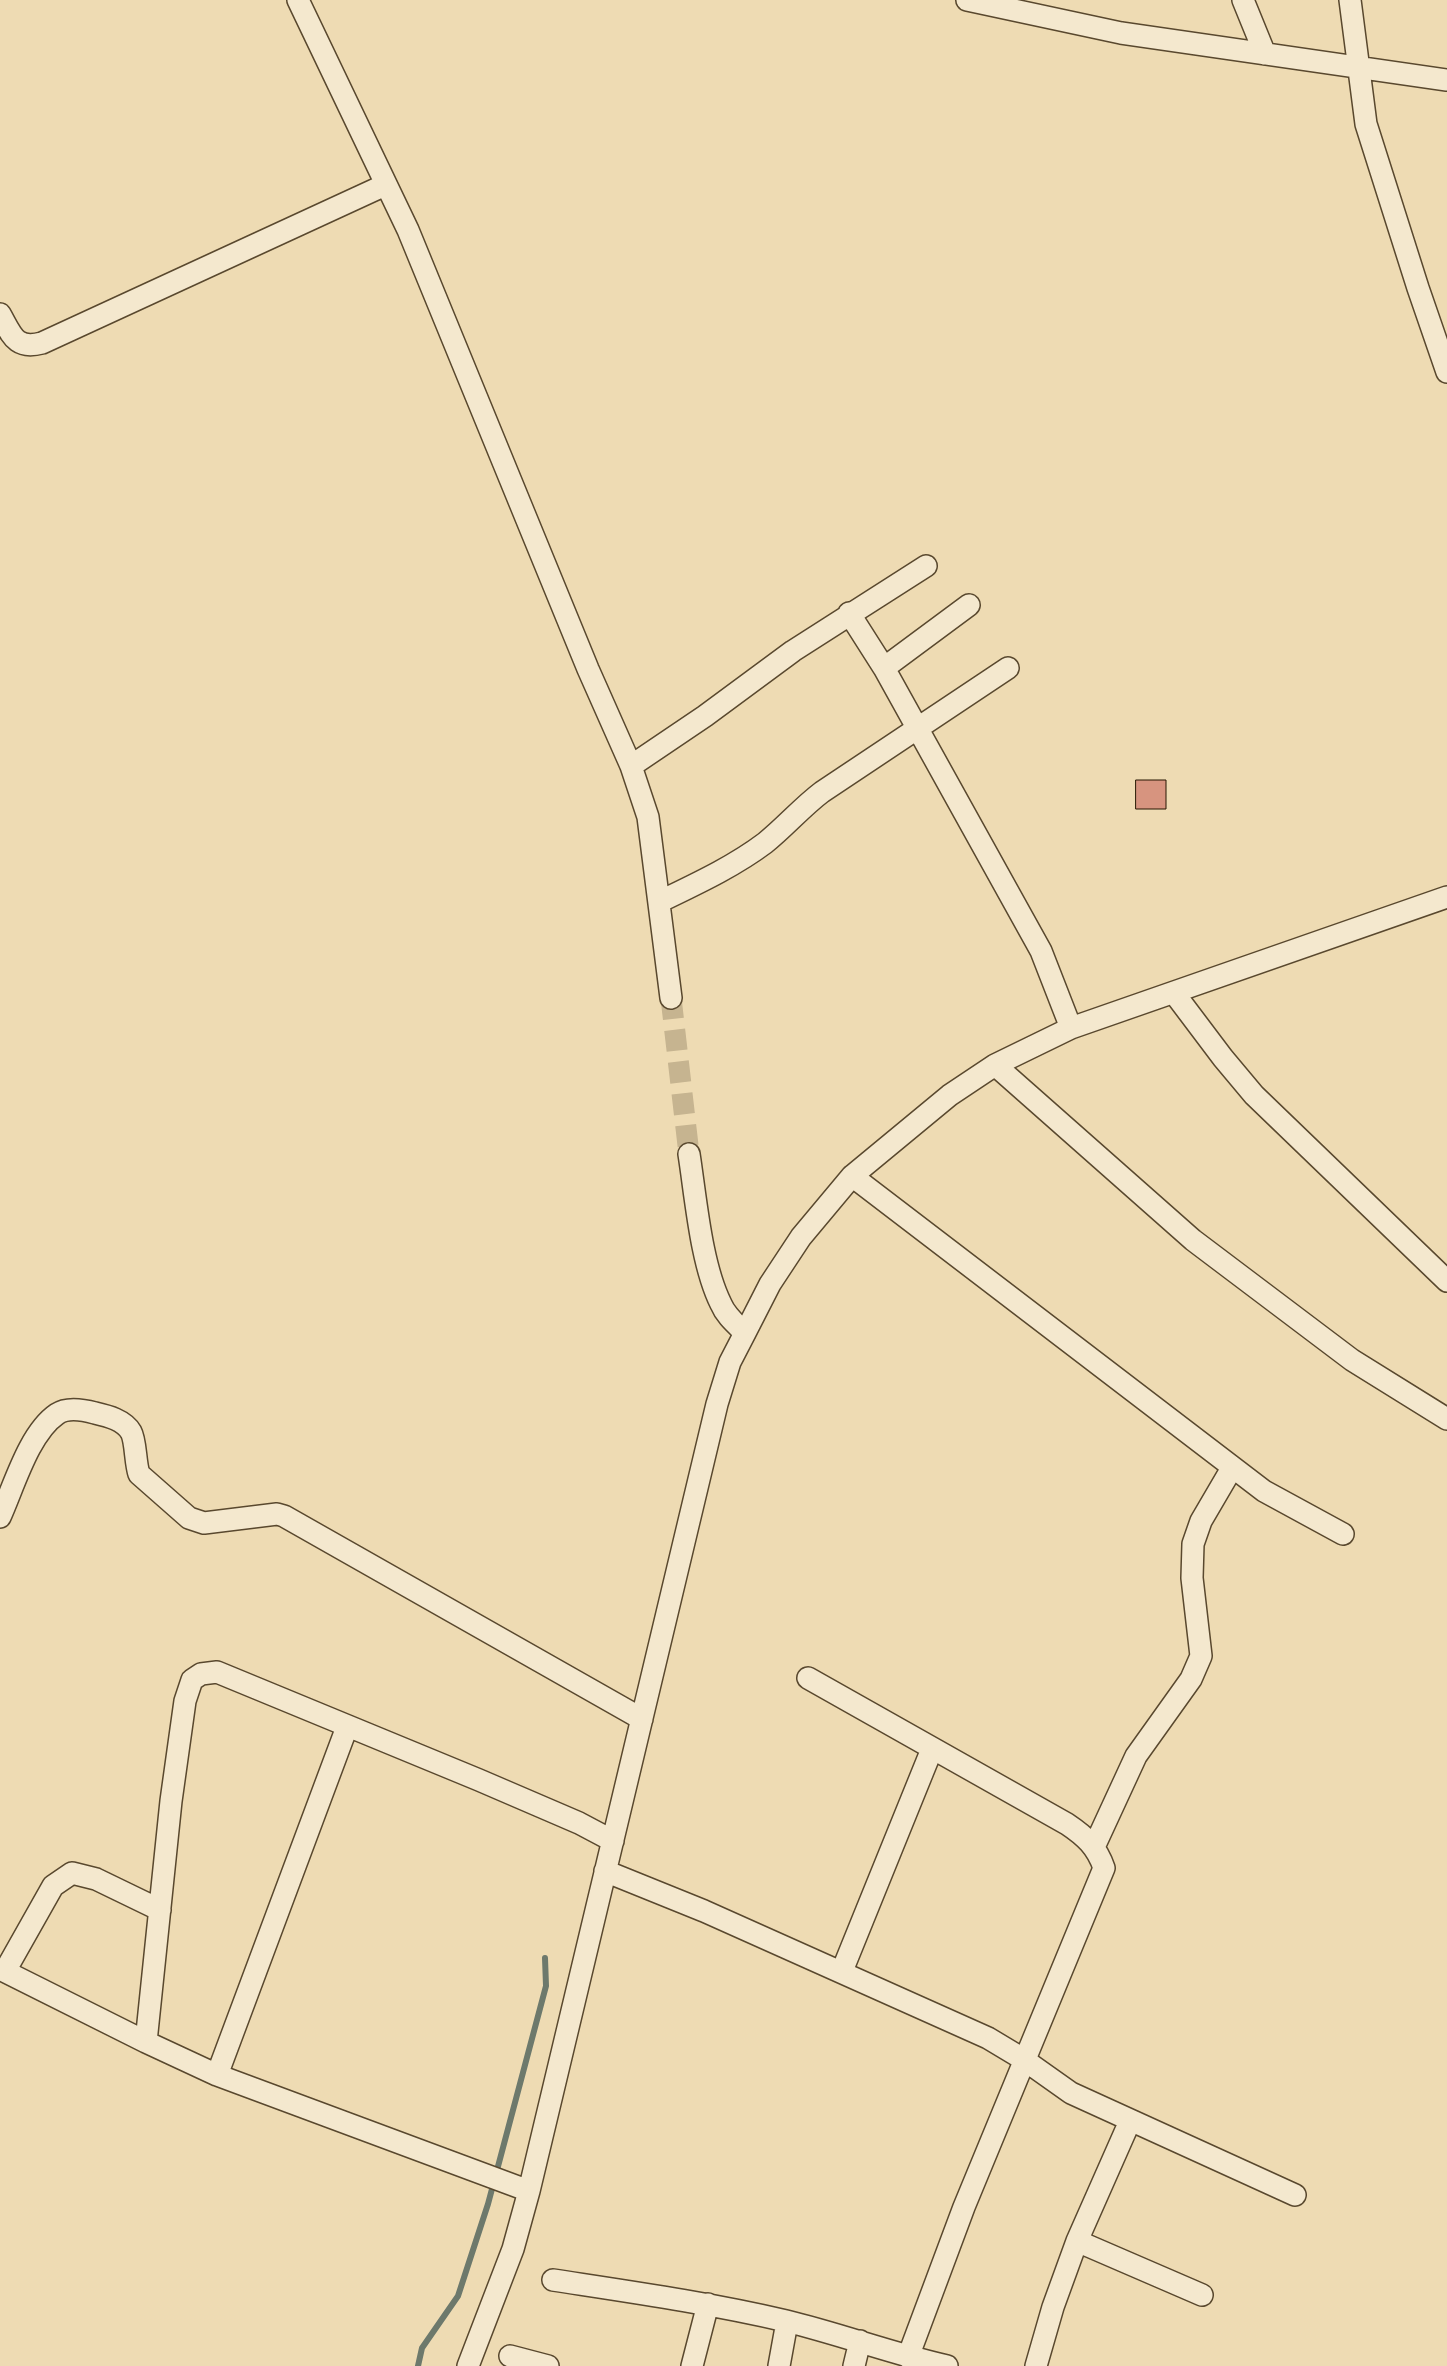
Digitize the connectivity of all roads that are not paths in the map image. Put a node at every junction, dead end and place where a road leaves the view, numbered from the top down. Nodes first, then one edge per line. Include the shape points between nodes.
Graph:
1 (298, 0) edge
2 (967, 0) edge
3 (1243, 0) edge
4 (1350, 0) edge
5 (1264, 54) junction
6 (1358, 66) junction
7 (1447, 80) edge
8 (385, 185) junction
9 (0, 314) edge
10 (1447, 372) edge
11 (926, 566) dead end
12 (968, 605) dead end
13 (849, 613) junction
14 (884, 668) junction
15 (1008, 668) dead end
16 (918, 729) junction
17 (631, 766) junction
18 (1447, 897) edge
19 (661, 901) junction
20 (1174, 993) junction
21 (671, 998) tunnel mouth
22 (1071, 1028) junction
23 (995, 1065) junction
24 (689, 1154) tunnel mouth
25 (852, 1176) junction
26 (1447, 1280) edge
27 (745, 1333) junction
28 (1447, 1419) edge
29 (1232, 1468) junction
30 (0, 1517) edge
31 (1343, 1534) dead end
32 (808, 1678) dead end
33 (642, 1720) junction
34 (347, 1727) junction
35 (932, 1749) junction
36 (613, 1841) junction
37 (1094, 1847) junction
38 (605, 1871) junction
39 (160, 1910) junction
40 (2, 1970) edge
41 (842, 1971) junction
42 (146, 2042) junction
43 (1023, 2059) junction
44 (217, 2075) junction
45 (1130, 2121) junction
46 (529, 2191) junction
47 (1295, 2195) dead end
48 (1077, 2241) junction
49 (553, 2280) dead end
50 (1202, 2295) dead end
51 (708, 2304) junction
52 (787, 2322) junction
53 (860, 2341) junction
54 (510, 2356) dead end
55 (911, 2360) edge
56 (468, 2366) edge
57 (548, 2366) edge
58 (692, 2366) edge
59 (779, 2366) edge
60 (854, 2366) edge
61 (947, 2366) edge
62 (1036, 2366) edge

1 - 8 street
2 - 5 street via 1121,33
3 - 5 street
4 - 6 street
5 - 6 street
6 - 7 street
6 - 10 street via 1366,124
8 - 9 street via 42,343 28,347 20,344
8 - 17 street via 408,230
11 - 13 street
12 - 14 street
13 - 14 street
13 - 17 street
14 - 16 street
15 - 16 street
16 - 19 street via 802,807 766,842
16 - 22 street via 1041,951
17 - 19 street via 648,816
18 - 20 street
19 - 21 street
20 - 22 street
20 - 26 street via 1254,1095
22 - 23 street
23 - 25 street via 950,1095
23 - 28 street via 1193,1240 1352,1360
24 - 27 street via 710,1269 720,1303
25 - 27 street via 801,1238 770,1284
25 - 29 street
27 - 33 street via 730,1362 718,1404
29 - 31 street via 1264,1491
29 - 37 street via 1201,1520 1193,1544 1192,1578 1201,1656 1191,1679 1136,1756
30 - 33 street via 37,1435 58,1413 76,1410 110,1416 132,1433 139,1474 189,1518 204,1524 277,1514 284,1516
32 - 35 street
33 - 36 street
34 - 36 street via 571,1820
34 - 39 street via 218,1672 202,1674 192,1680 185,1701
34 - 44 street
35 - 37 street via 1067,1824 1084,1835
35 - 41 street
36 - 38 street
37 - 43 street via 1104,1868
38 - 41 street via 704,1910
38 - 46 street
39 - 40 street via 96,1879 72,1873 53,1886
39 - 42 street
40 - 42 street
41 - 43 street via 988,2038
42 - 44 street
43 - 45 street via 1070,2093
43 - 55 street via 964,2207
44 - 46 street
45 - 47 street
45 - 48 street
46 - 56 street via 512,2249
48 - 50 street
48 - 62 street
49 - 51 street
51 - 52 street
51 - 58 street
52 - 53 street
52 - 59 street
53 - 55 street
53 - 60 street
54 - 57 street
55 - 61 street

